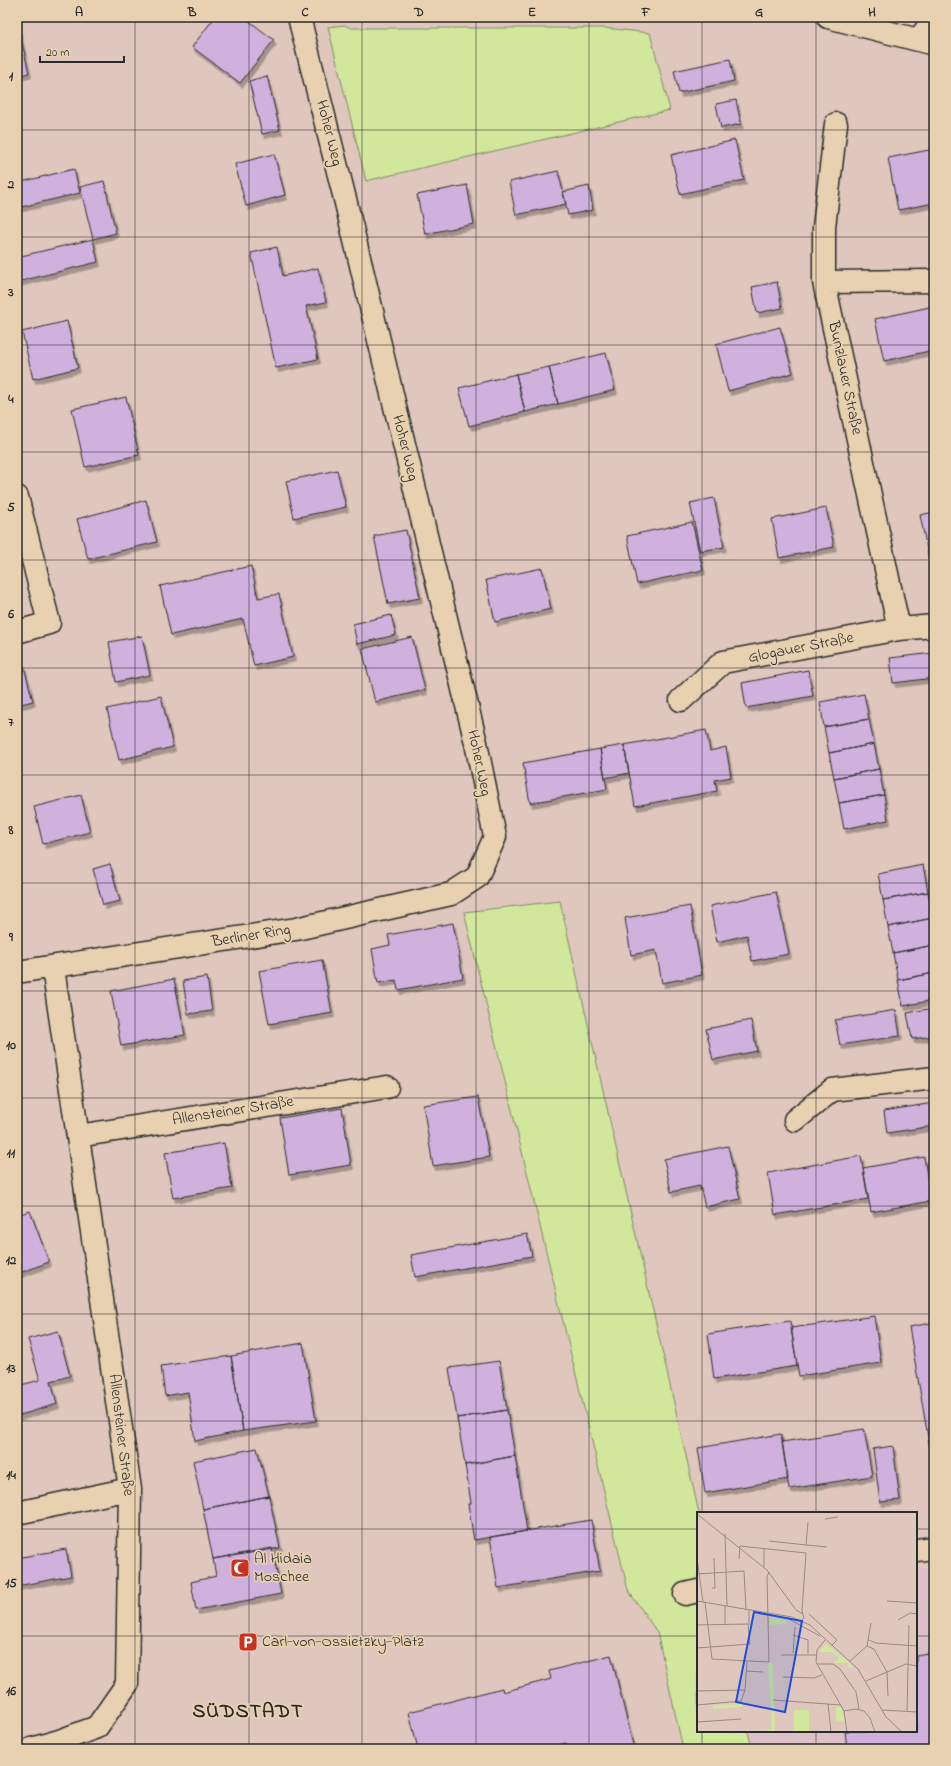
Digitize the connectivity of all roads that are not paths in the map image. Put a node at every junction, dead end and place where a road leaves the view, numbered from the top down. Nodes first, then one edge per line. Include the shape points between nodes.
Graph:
1 (299, 17) edge
2 (828, 17) edge
3 (915, 17) edge
4 (934, 19) edge
5 (927, 41) edge
6 (836, 124) dead end
7 (934, 280) edge
8 (824, 282) junction
9 (17, 497) edge
10 (934, 626) edge
11 (899, 629) junction
12 (17, 632) edge
13 (681, 700) dead end
14 (478, 877) joint
15 (53, 968) junction
16 (17, 972) edge
17 (934, 1078) edge
18 (387, 1087) dead end
19 (795, 1120) dead end
20 (78, 1136) junction
21 (130, 1489) junction
22 (17, 1513) edge
23 (934, 1548) edge
24 (917, 1550) edge
25 (31, 1749) edge

1 - 14 street, Hoher Weg via 347,206 481,767 495,837
2 - 5 street
3 - 5 street
4 - 5 street
6 - 8 street, Bunzlauer Straße via 824,227
7 - 8 street
8 - 11 street, Bunzlauer Straße
9 - 12 street via 49,623
10 - 11 street, Glogauer Straße
11 - 13 street, Glogauer Straße via 723,662
14 - 15 street, Berliner Ring via 451,894 296,929
15 - 16 street, Berliner Ring
15 - 20 street, Allensteiner Straße
17 - 19 street via 832,1090
18 - 20 street, Allensteiner Straße
20 - 21 street, Allensteiner Straße
21 - 22 street
21 - 25 street, Allensteiner Straße via 127,1684 97,1727
23 - 24 street

